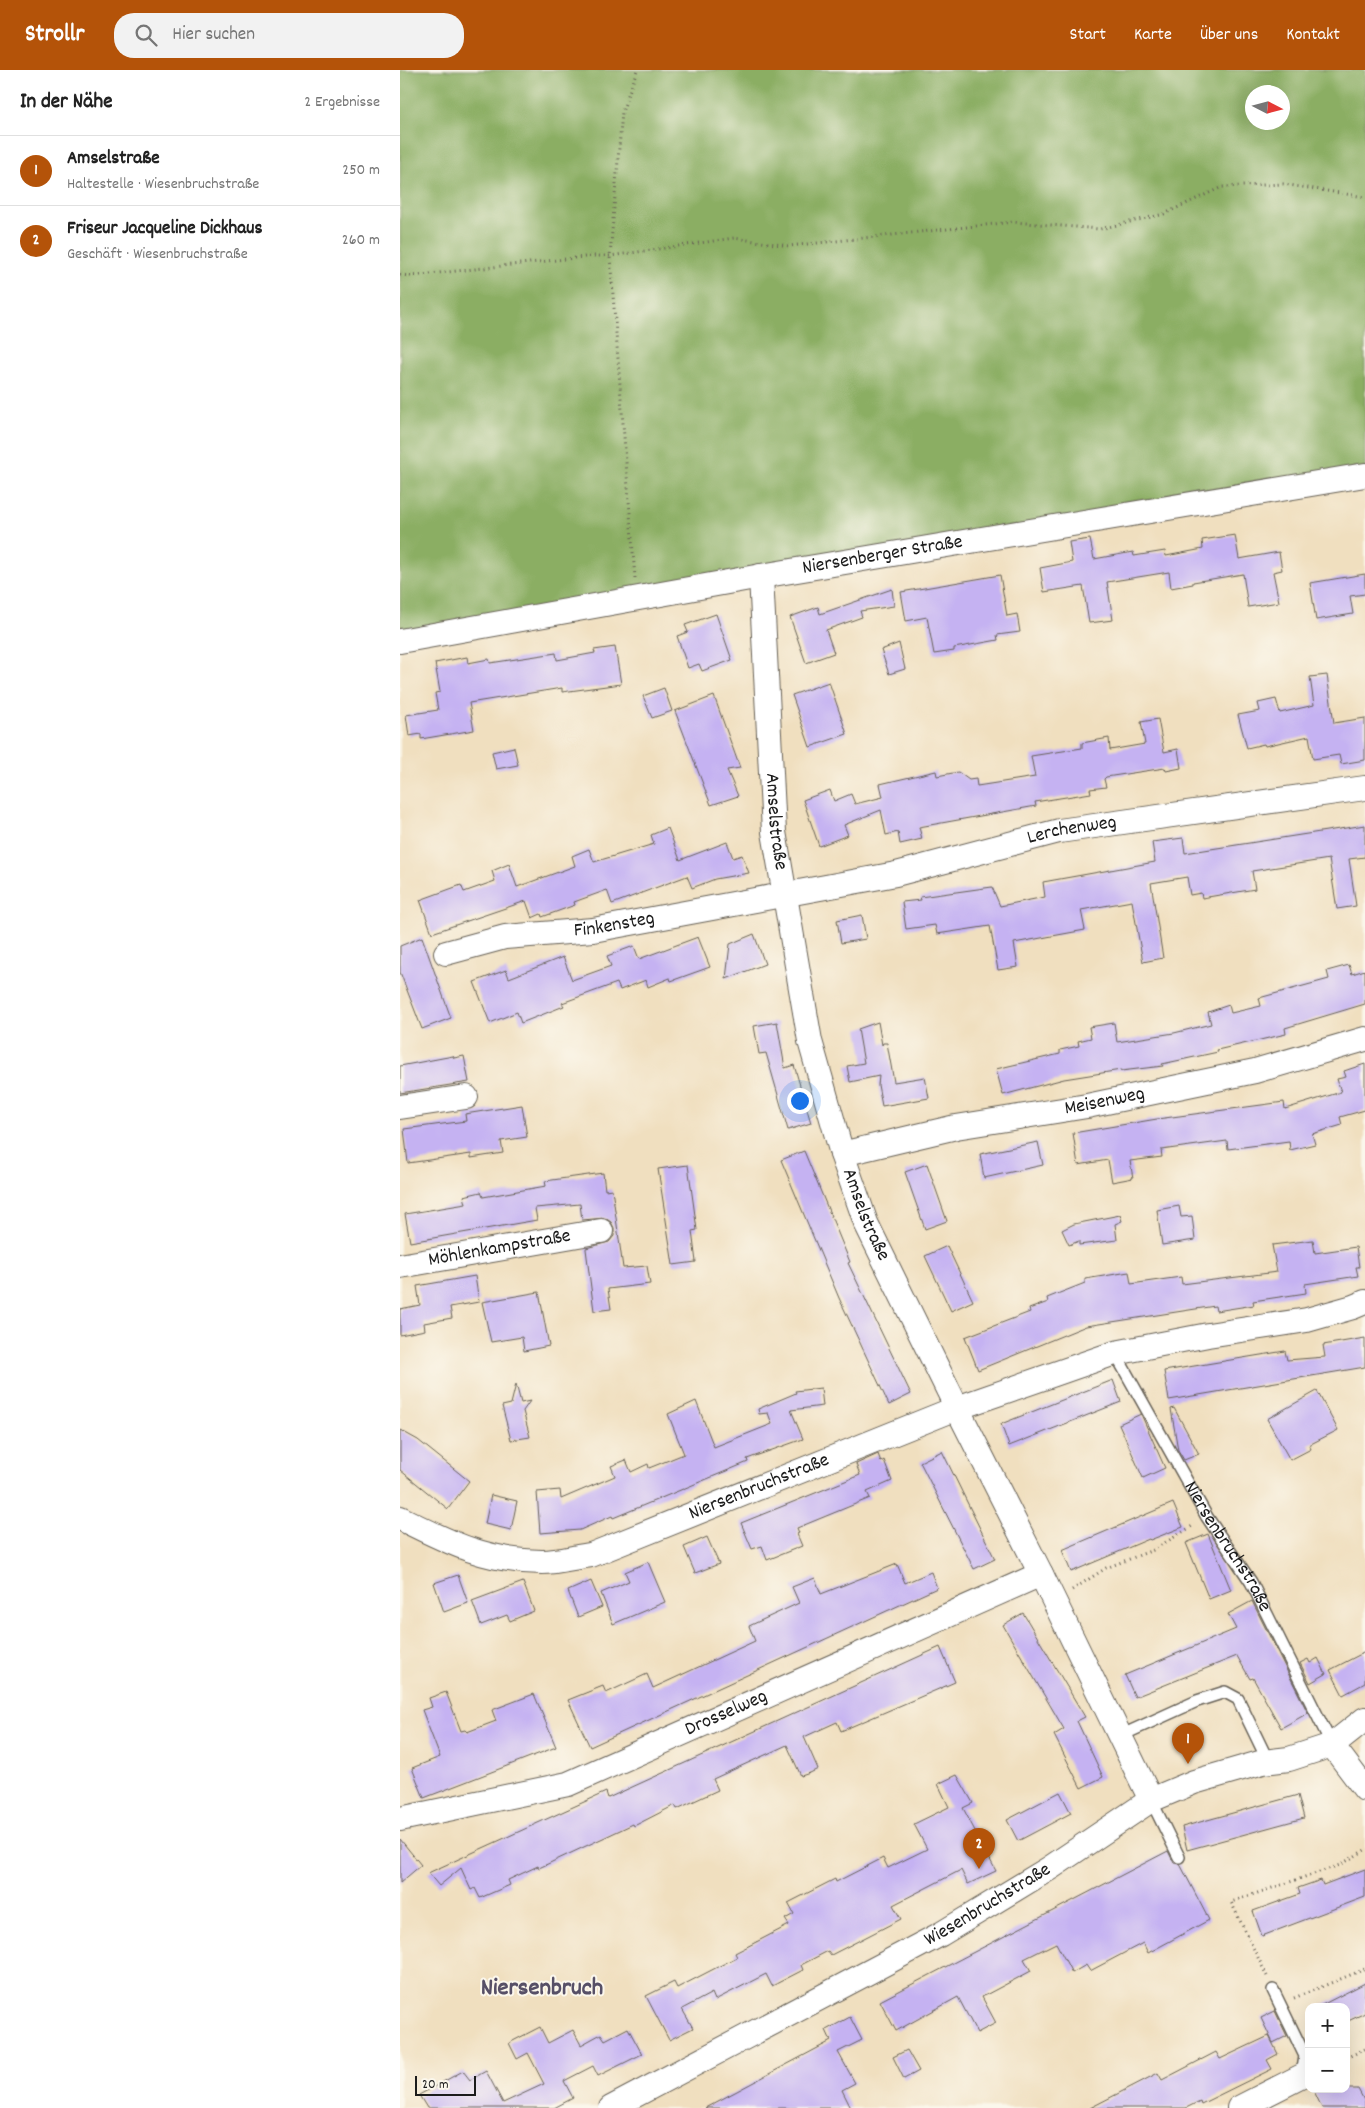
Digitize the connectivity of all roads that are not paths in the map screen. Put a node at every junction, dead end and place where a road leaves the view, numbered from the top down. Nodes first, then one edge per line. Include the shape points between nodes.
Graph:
1 (1365, 475) edge
2 (761, 576) junction
3 (400, 641) edge
4 (1365, 788) edge
5 (784, 894) junction
6 (446, 953) dead end
7 (1365, 1039) edge
8 (466, 1096) dead end
9 (400, 1107) edge
10 (842, 1154) junction
11 (601, 1231) dead end
12 (400, 1266) edge
13 (1365, 1302) edge
14 (1115, 1353) junction
15 (957, 1408) junction
16 (400, 1518) edge
17 (1041, 1574) junction
18 (1365, 1719) edge
19 (1120, 1736) junction
20 (1332, 1745) junction
21 (1268, 1761) junction
22 (1365, 1790) edge
23 (1151, 1800) junction
24 (400, 1819) edge
25 (1180, 1857) dead end
26 (1274, 1990) road end
27 (1302, 2076) joint
28 (611, 2108) edge
29 (1239, 2108) edge

1 - 2 street, Niersenberger Straße
2 - 3 street, Niersenberger Straße
2 - 5 street, Amselstraße via 774,832
4 - 5 street, Lerchenweg via 1059,831 896,874
5 - 6 street, Finkensteg via 593,930 505,936
5 - 10 street, Amselstraße via 810,1041
7 - 10 street, Meisenweg via 1256,1071 1087,1106 956,1127
8 - 9 street
10 - 15 street, Amselstraße via 866,1223
11 - 12 street, Möhlenkampstraße
13 - 14 street, Niersenbruchstraße via 1307,1320
14 - 15 street, Niersenbruchstraße
14 - 20 lane, Niersenbruchstraße via 1207,1517 1251,1582
15 - 16 street, Niersenbruchstraße via 591,1555 543,1562 493,1558 452,1544
15 - 17 street, Amselstraße
17 - 19 street, Amselstraße
17 - 24 street, Drosselweg via 568,1784
18 - 20 street, Wiesenbruchstraße
19 - 21 lane via 1197,1701 1225,1692 1238,1699
19 - 23 street, Amselstraße
20 - 21 street, Wiesenbruchstraße via 1289,1759
20 - 22 street
21 - 23 street, Wiesenbruchstraße via 1194,1782
23 - 25 lane
23 - 28 street, Wiesenbruchstraße via 1050,1868 941,1934
26 - 27 lane via 1305,2056
27 - 29 street

